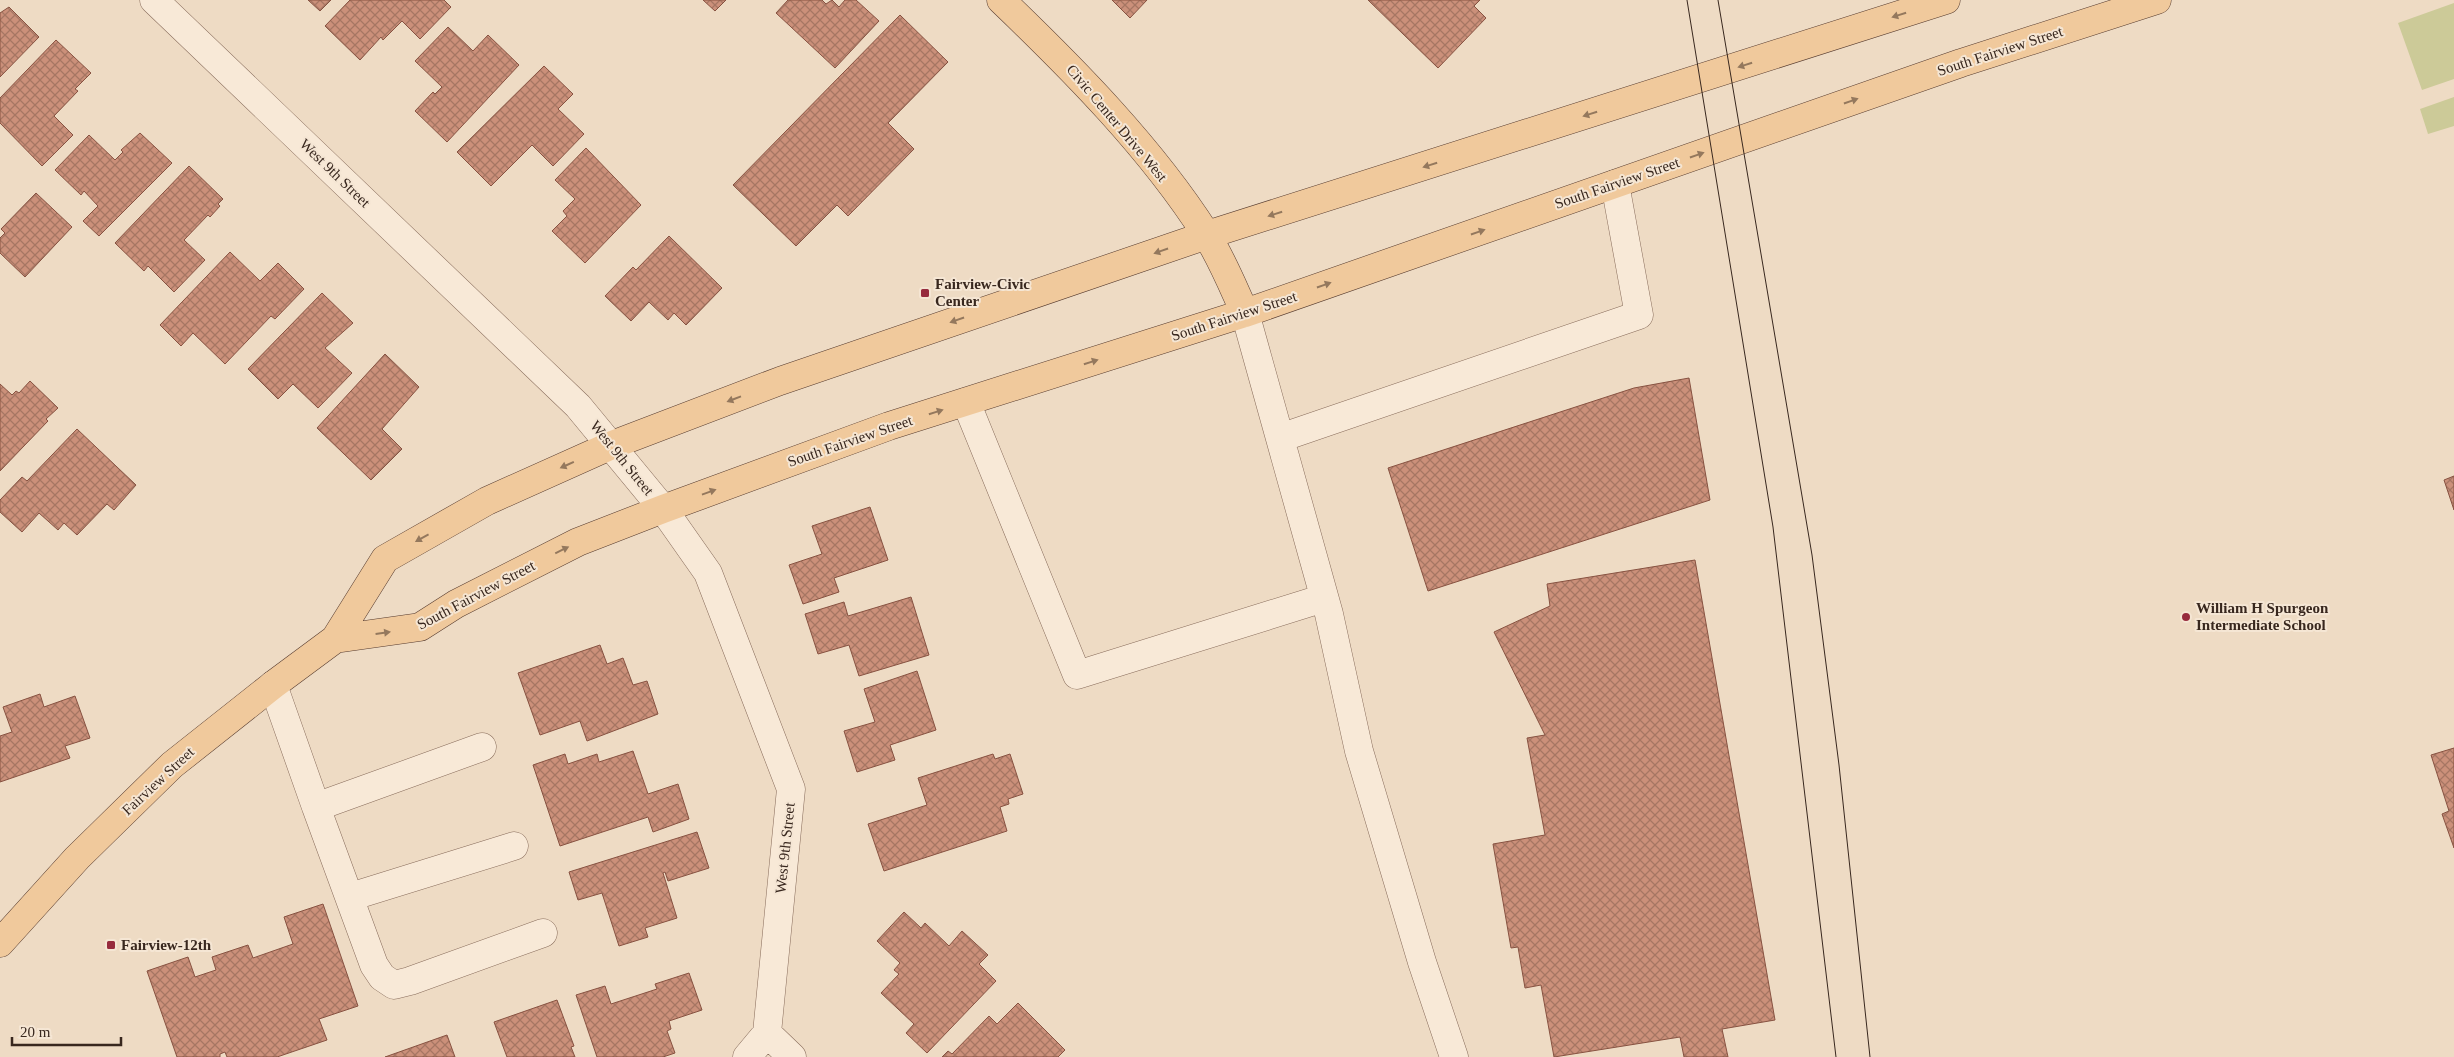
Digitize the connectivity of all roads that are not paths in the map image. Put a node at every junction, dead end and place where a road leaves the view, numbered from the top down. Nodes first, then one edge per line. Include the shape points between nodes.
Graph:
1 (154, 0) edge
2 (1001, 0) edge
3 (1946, 0) edge
4 (2157, 0) edge
5 (1615, 184) junction
6 (1207, 235) junction
7 (1245, 313) junction
8 (966, 402) junction
9 (1280, 438) junction
10 (612, 445) junction
11 (663, 509) junction
12 (1324, 598) junction
13 (335, 640) junction
14 (273, 685) junction
15 (482, 747) dead end
16 (316, 807) junction
17 (514, 846) dead end
18 (350, 897) junction
19 (543, 933) dead end
20 (0, 943) edge
21 (767, 1033) junction
22 (747, 1057) edge
23 (792, 1057) edge
24 (1454, 1057) edge

1 - 10 street, West 9th Street via 578,406
2 - 6 main road, Civic Center Drive West via 1060,57 1145,151
3 -> 6 main road
5 -> 4 main road, South Fairview Street via 1961,63
7 -> 5 main road, South Fairview Street
5 - 9 street via 1639,315
6 - 7 main road, Civic Center Drive West
6 -> 10 main road via 780,381
8 -> 7 main road, South Fairview Street
7 - 9 street
11 -> 8 main road, South Fairview Street via 889,426
8 - 12 street via 1077,674
9 - 12 street
10 - 11 street, West 9th Street
10 -> 13 main road via 487,502 385,559
13 -> 11 main road, South Fairview Street via 420,627 516,572 578,542
11 - 21 street, West 9th Street via 708,573 791,789
12 - 24 street via 1359,752
13 - 14 main road, Fairview Street
14 - 16 street
14 - 20 main road, Fairview Street via 172,765 78,858
15 - 16 street
16 - 18 street
17 - 18 street
18 - 19 street via 374,965 382,977 394,984
21 - 22 street
21 - 23 street

